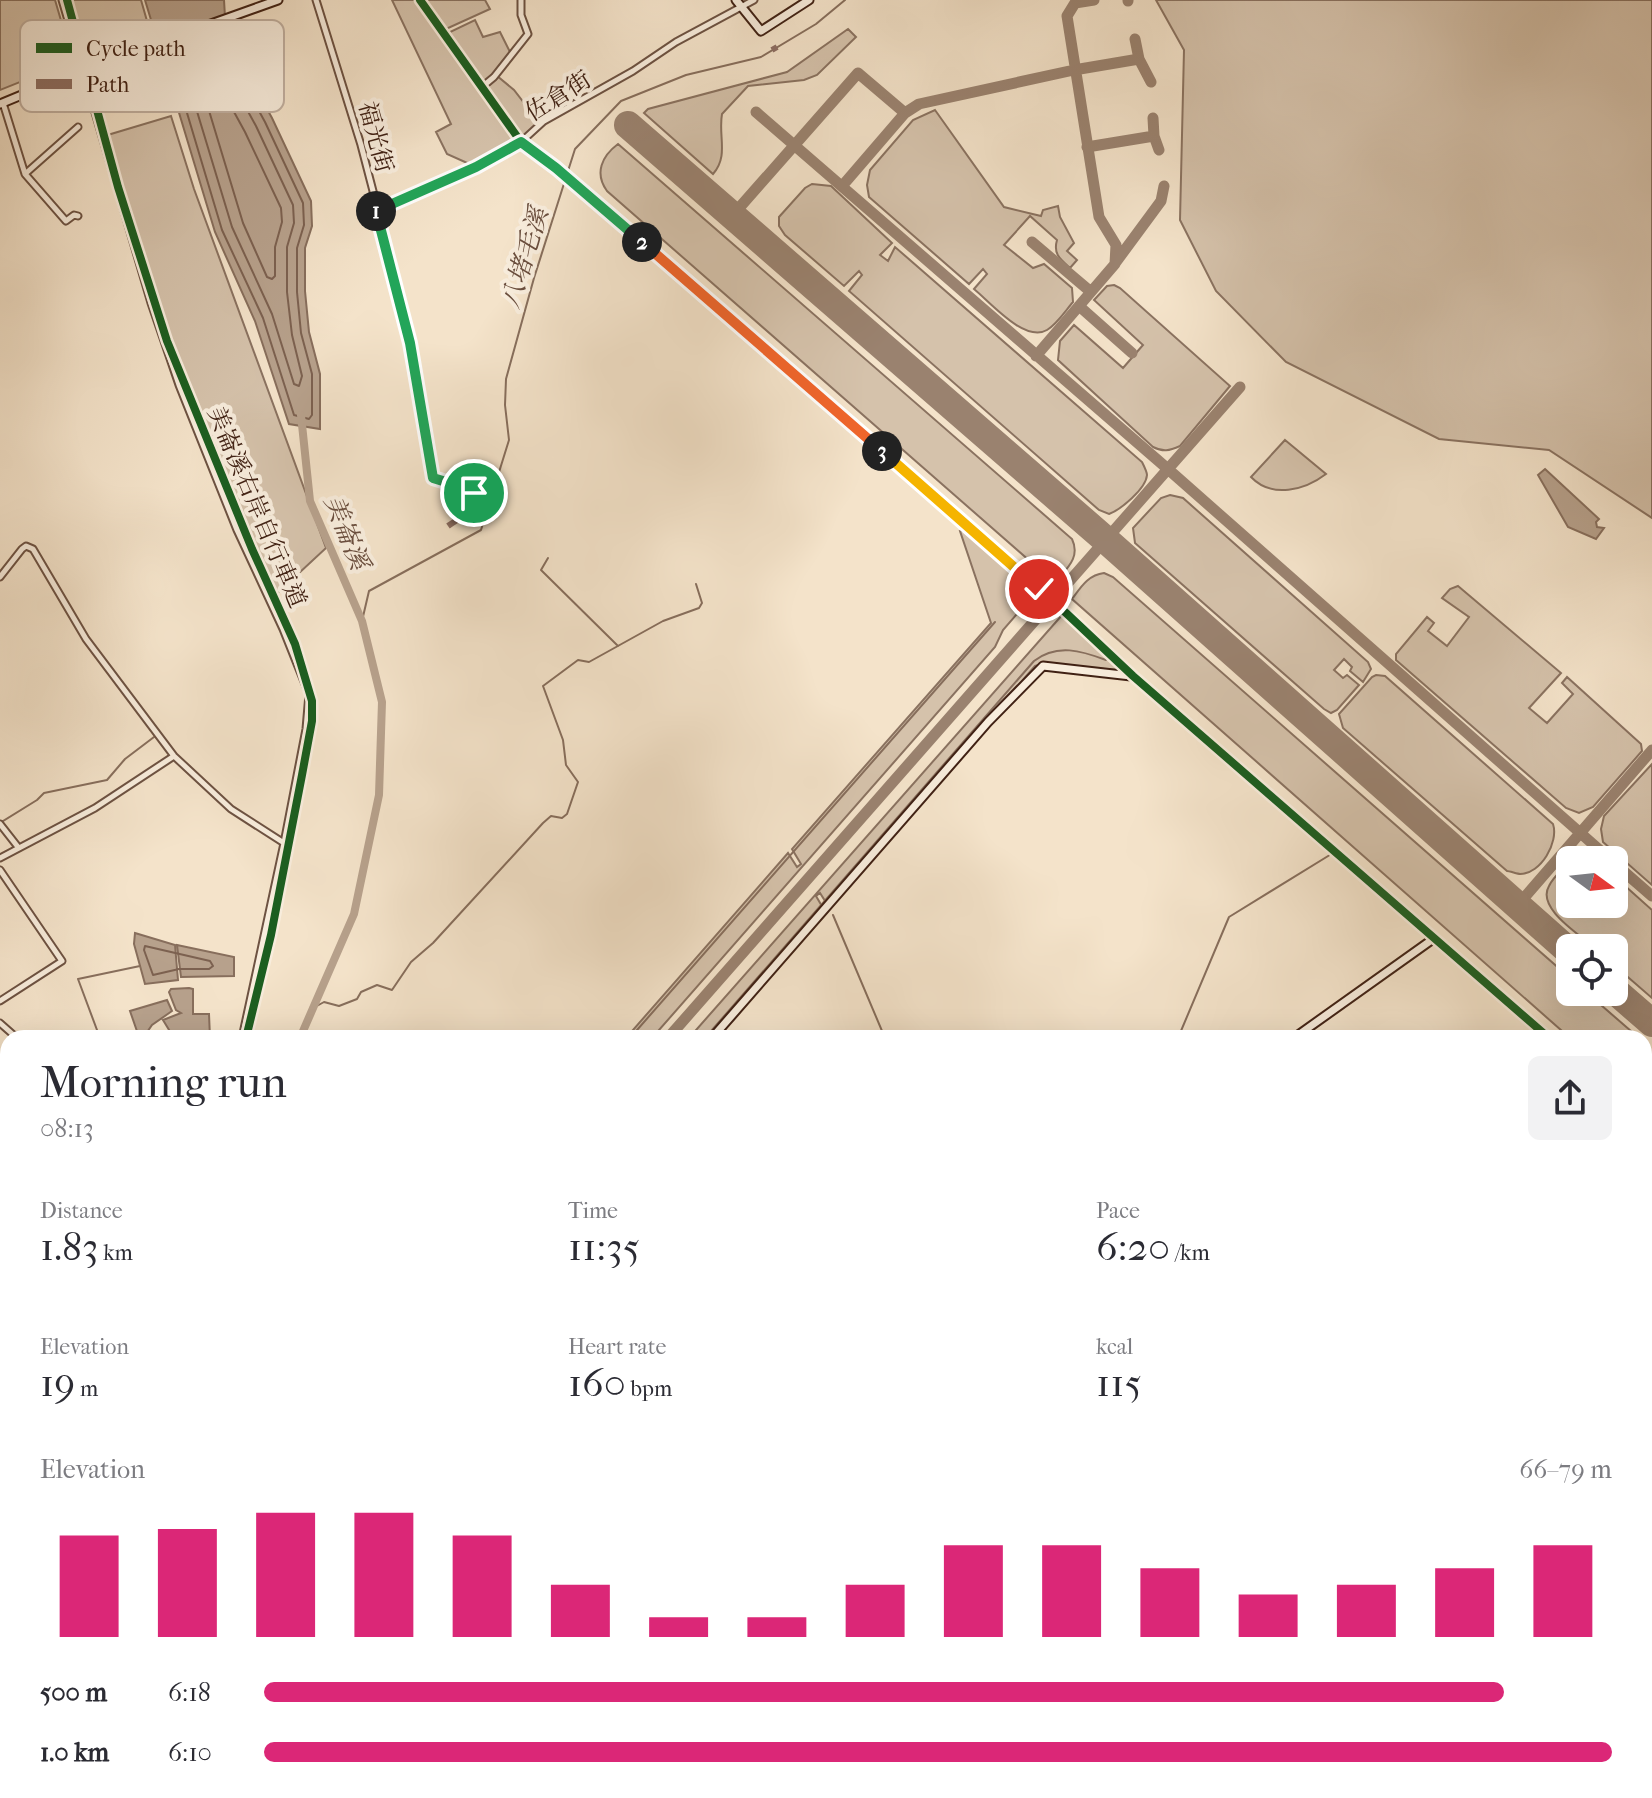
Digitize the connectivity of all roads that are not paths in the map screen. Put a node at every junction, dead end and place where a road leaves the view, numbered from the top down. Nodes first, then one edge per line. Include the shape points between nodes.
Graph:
1 (62, 0) edge
2 (278, 0) edge
3 (316, 0) edge
4 (420, 0) edge
5 (521, 0) edge
6 (736, 0) edge
7 (754, 0) edge
8 (809, 0) edge
9 (742, 8) junction
10 (68, 20) edge
11 (224, 20) edge
12 (482, 87) junction
13 (2, 103) edge
14 (94, 112) edge
15 (78, 127) dead end
16 (521, 142) junction
17 (25, 174) junction
18 (376, 210) junction
19 (78, 216) dead end
20 (474, 493) dead end
21 (0, 576) edge
22 (1039, 589) tunnel mouth
23 (1065, 612) tunnel mouth
24 (1133, 676) junction
25 (174, 756) junction
26 (1, 826) edge
27 (284, 843) junction
28 (18, 847) junction
29 (0, 858) edge
30 (0, 870) edge
31 (1433, 939) junction
32 (0, 1001) edge
33 (244, 1030) edge
34 (719, 1030) edge
35 (1305, 1030) edge
36 (1540, 1030) edge

1 - 10 street
2 - 11 street
3 - 18 street, 福光街
4 - 12 street
5 - 12 street via 528,34
6 - 9 street
7 - 9 street, 佐倉街
8 - 9 street via 761,31
9 - 16 street, 佐倉街 via 544,121
12 - 16 street
13 - 17 street
14 - 27 street via 179,385 309,694
15 - 17 street
16 - 18 street, 佐倉街
16 - 22 street via 739,324
17 - 19 street via 66,221
18 - 20 street, 福光街 via 410,343 433,478
21 - 25 street via 22,549 33,549 86,639
23 - 24 street
24 - 31 street
24 - 34 street via 1043,666
25 - 27 street via 231,809
25 - 28 street via 95,808
26 - 28 street
27 - 33 street
28 - 29 street
30 - 32 street via 62,961
31 - 35 street
31 - 36 street

